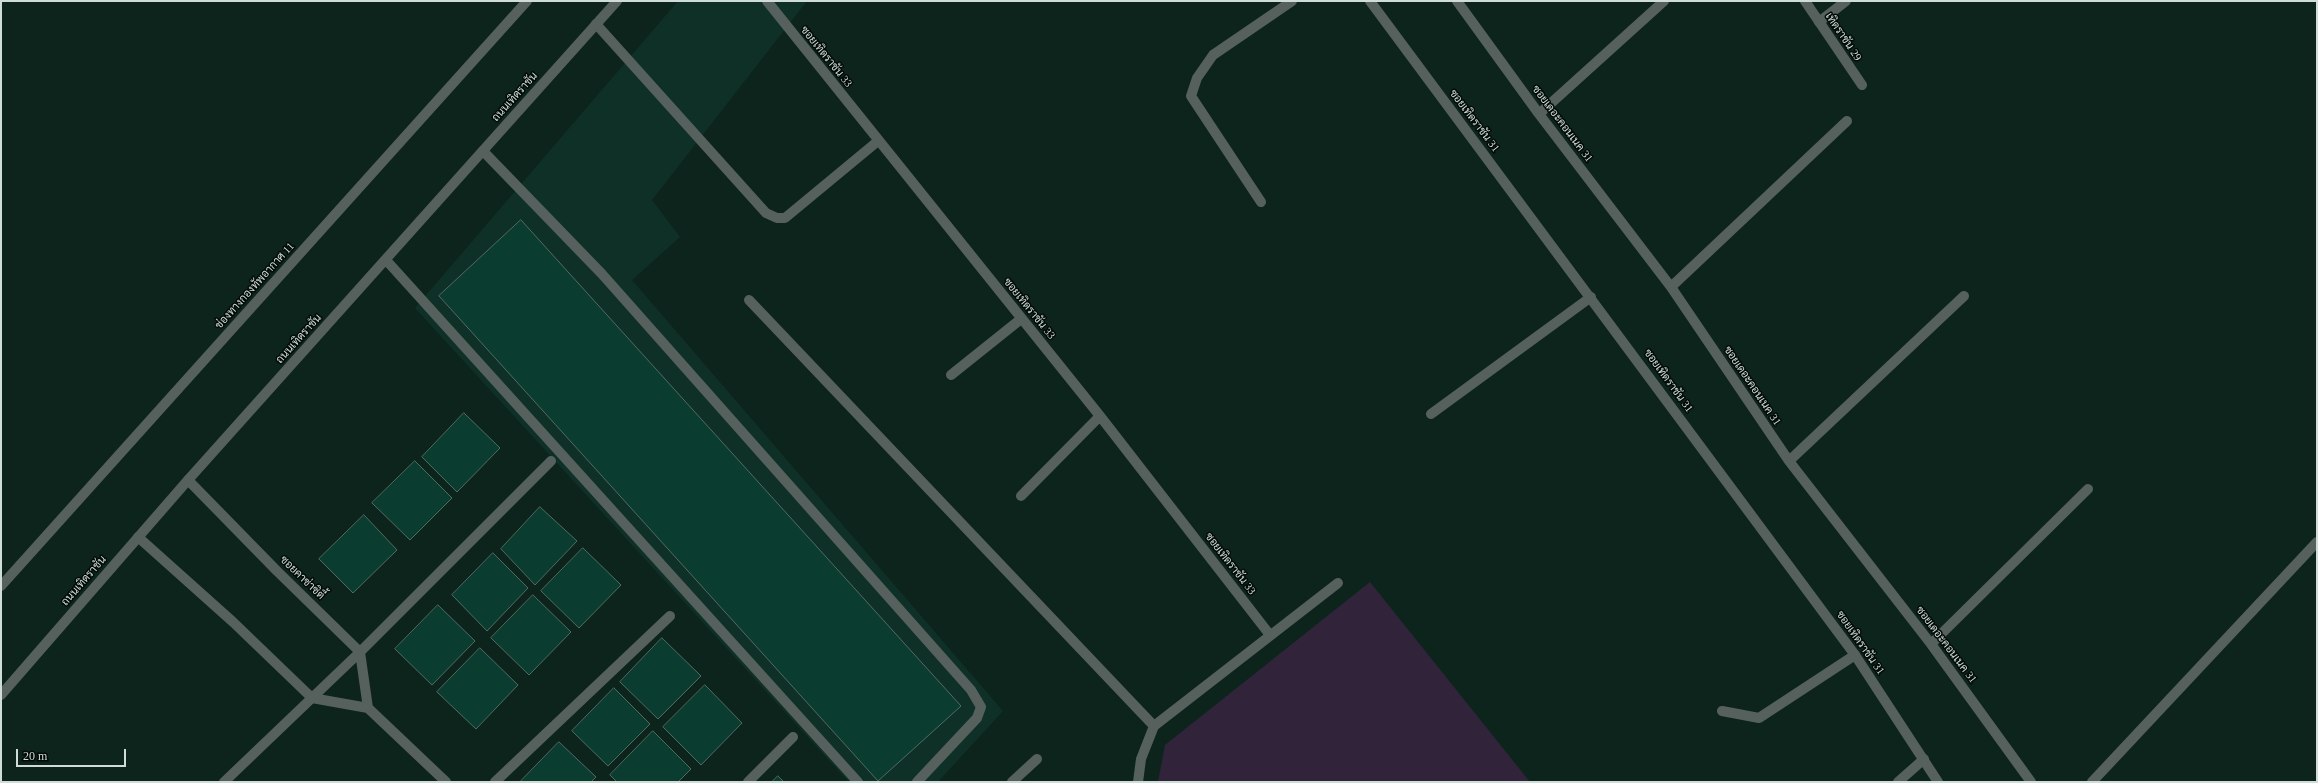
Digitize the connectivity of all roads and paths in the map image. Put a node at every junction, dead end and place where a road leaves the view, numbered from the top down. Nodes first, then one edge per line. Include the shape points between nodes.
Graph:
1 (527, 1) edge
2 (617, 1) edge
3 (767, 1) edge
4 (1292, 1) edge
5 (1370, 1) edge
6 (1457, 1) edge
7 (1664, 1) edge
8 (1805, 1) edge
9 (1846, 1) edge
10 (1819, 22) junction
11 (596, 24) junction
12 (1862, 86) dead end
13 (1539, 114) junction
14 (1847, 121) dead end
15 (878, 141) junction
16 (483, 151) junction
17 (1260, 202) dead end
18 (386, 260) junction
19 (1671, 287) junction
20 (1964, 296) dead end
21 (1591, 297) junction
22 (749, 300) dead end
23 (1021, 319) junction
24 (951, 375) dead end
25 (1431, 414) dead end
26 (1100, 416) junction
27 (551, 461) dead end
28 (1789, 461) junction
29 (188, 480) junction
30 (2088, 489) dead end
31 (1021, 496) dead end
32 (138, 537) junction
33 (2317, 542) edge
34 (1338, 584) dead end
35 (1, 586) edge
36 (670, 616) dead end
37 (1270, 635) junction
38 (1931, 644) junction
39 (360, 652) junction
40 (1855, 655) junction
41 (1, 694) edge
42 (312, 698) junction
43 (368, 708) junction
44 (1722, 711) dead end
45 (1154, 726) junction
46 (792, 737) dead end
47 (1037, 759) dead end
48 (1924, 759) junction
49 (224, 782) edge
50 (446, 782) edge
51 (495, 782) edge
52 (748, 782) edge
53 (858, 782) edge
54 (917, 782) edge
55 (1012, 782) edge
56 (1138, 782) edge
57 (1898, 782) edge
58 (1938, 782) edge
59 (2031, 782) edge
60 (2092, 782) edge

1 - 35 street, ช่องทางกองทัพอากาศ 11
2 - 11 street, ถนนเทิดราชัน
3 - 15 street, ซอยเทิดราชัน 33
4 - 17 street via 1214,55 1198,78 1191,96
5 - 21 street, ซอยเทิดราชัน 31
6 - 13 street, ซอยเดอะคอนเนค 31
7 - 13 street
8 - 10 street, เทิดราชัน 29
9 - 10 street
10 - 12 street, เทิดราชัน 29
11 - 15 street via 766,212 777,218 785,218
11 - 16 street, ถนนเทิดราชัน
13 - 19 street, ซอยเดอะคอนเนค 31
14 - 19 street
15 - 23 street, ซอยเทิดราชัน 33
16 - 18 street, ถนนเทิดราชัน
16 - 54 street via 602,274 971,690 981,707 976,718
18 - 29 street, ถนนเทิดราชัน
18 - 53 street
19 - 28 street, ซอยเดอะคอนเนค 31
20 - 28 street
21 - 25 street
21 - 40 street, ซอยเทิดราชัน 31
22 - 45 street
23 - 24 street
23 - 26 street, ซอยเทิดราชัน 33
26 - 31 street
26 - 37 street, ซอยเทิดราชัน 33
27 - 39 street
28 - 38 street, ซอยเดอะคอนเนค 31
29 - 32 street, ถนนเทิดราชัน
29 - 39 street, ซอยคาซ่าซิตี้
30 - 38 street
32 - 41 street, ถนนเทิดราชัน
32 - 42 street via 233,622
33 - 60 street
34 - 37 street
36 - 51 street
37 - 45 street
38 - 59 street, ซอยเดอะคอนเนค 31
39 - 42 street
39 - 43 street
40 - 44 street via 1759,718
40 - 48 street, ซอยเทิดราชัน 31
42 - 43 street
42 - 49 street
43 - 50 street
45 - 56 street via 1141,759
46 - 52 street
47 - 55 street
48 - 57 street
48 - 58 street, ซอยเทิดราชัน 31

